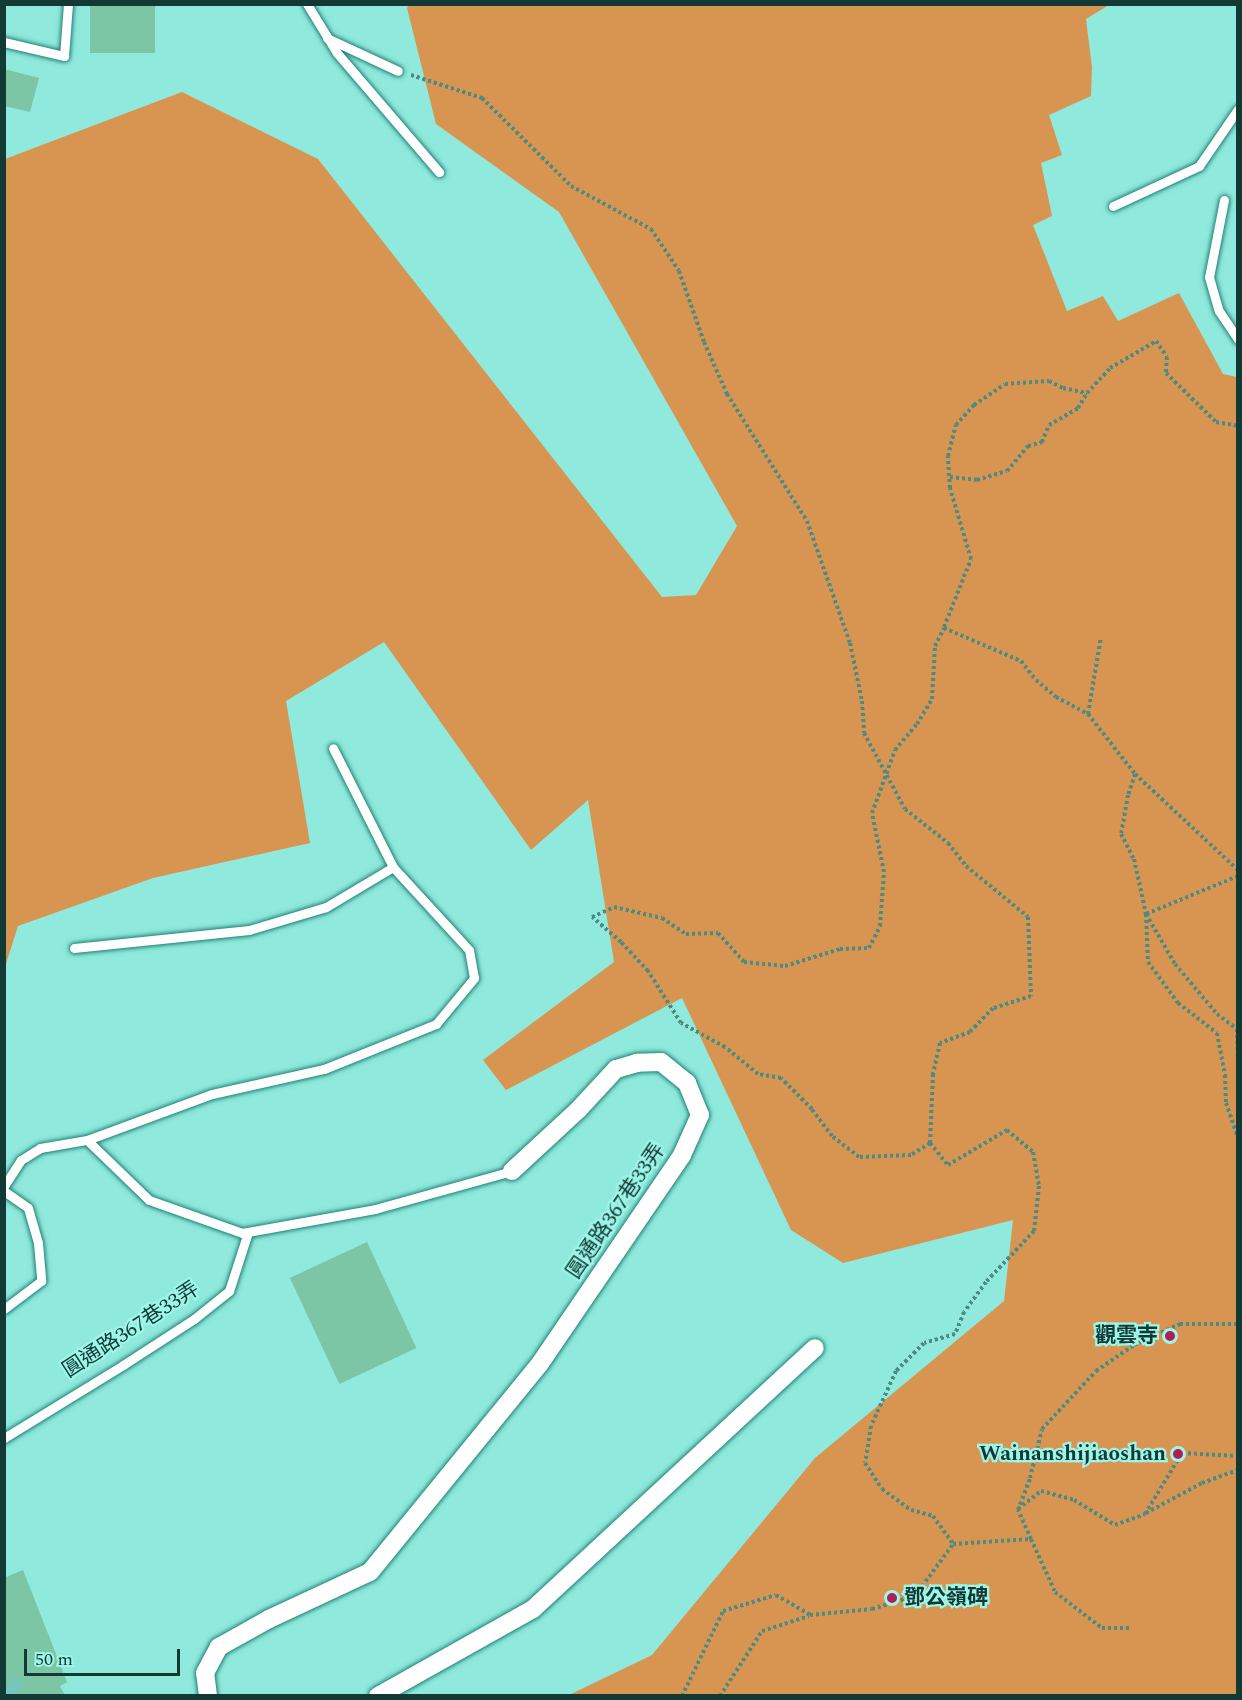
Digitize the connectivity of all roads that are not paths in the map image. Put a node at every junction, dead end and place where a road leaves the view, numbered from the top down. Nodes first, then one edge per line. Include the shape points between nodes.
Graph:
1 (68, 4) edge
2 (307, 4) edge
3 (327, 38) junction
4 (4, 42) edge
5 (398, 71) road end
6 (1238, 109) edge
7 (439, 172) dead end
8 (1224, 200) dead end
9 (1113, 206) dead end
10 (1238, 339) edge
11 (333, 748) dead end
12 (393, 867) junction
13 (74, 948) dead end
14 (87, 1140) junction
15 (512, 1171) joint
16 (4, 1189) edge
17 (248, 1232) junction
18 (4, 1309) edge
19 (815, 1348) dead end
20 (4, 1438) edge
21 (208, 1695) edge
22 (378, 1695) edge

1 - 4 lane via 64,56
2 - 3 lane
3 - 5 lane
3 - 7 lane
6 - 9 lane via 1199,165
8 - 10 lane via 1209,277 1219,311
11 - 12 lane
12 - 13 lane via 326,907 249,930
12 - 14 lane via 469,950 474,978 436,1024 324,1070 212,1094
14 - 16 lane via 40,1148 21,1160
14 - 17 lane, 圓通路367巷33弄 via 148,1200
15 - 17 lane, 圓通路367巷33弄 via 375,1209
15 - 21 street, 圓通路367巷33弄 via 616,1069 661,1062 687,1083 700,1115 682,1155 539,1365 370,1572 219,1647 205,1673
16 - 18 lane via 28,1208 38,1243 41,1281
17 - 20 lane, 圓通路367巷33弄 via 229,1291 194,1319
19 - 22 street via 533,1609

